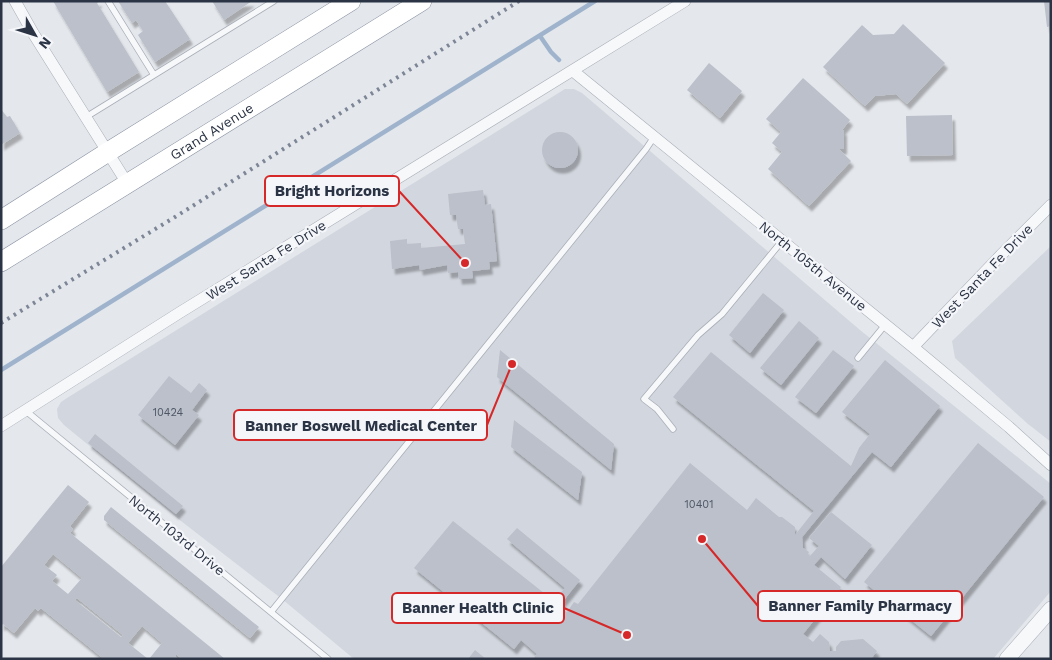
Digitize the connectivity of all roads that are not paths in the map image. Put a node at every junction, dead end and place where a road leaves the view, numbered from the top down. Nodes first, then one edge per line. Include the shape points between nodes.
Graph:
1 (15, 1) edge
2 (108, 1) edge
3 (351, 1) edge
4 (422, 1) edge
5 (685, 1) edge
6 (271, 2) edge
7 (573, 71) junction
8 (154, 75) junction
9 (86, 117) junction
10 (654, 136) junction
11 (108, 152) junction
12 (127, 183) junction
13 (1051, 205) edge
14 (1, 220) edge
15 (782, 241) junction
16 (1, 262) edge
17 (885, 325) junction
18 (913, 348) junction
19 (858, 358) dead end
20 (26, 411) junction
21 (1, 426) edge
22 (673, 429) dead end
23 (1051, 465) edge
24 (1051, 609) edge
25 (271, 612) junction
26 (328, 659) edge
27 (1007, 659) edge

1 - 9 street
2 - 8 lane
3 - 11 highway
4 - 12 highway, Grand Avenue
5 - 7 street, West Santa Fe Drive
6 - 8 lane
7 - 10 street, North 105th Avenue
7 - 20 street, West Santa Fe Drive
8 - 9 lane
9 - 11 street
10 - 15 street, North 105th Avenue
10 - 25 lane
11 - 12 street
11 - 14 highway
12 - 16 highway, Grand Avenue
13 - 18 street, West Santa Fe Drive
15 - 17 street, North 105th Avenue
15 - 22 lane via 722,314 698,335 644,399
17 - 18 street, North 105th Avenue
17 - 19 lane
18 - 23 street, North 105th Avenue
20 - 21 street, West Santa Fe Drive
20 - 25 lane, North 103rd Drive
24 - 27 street
25 - 26 lane, North 103rd Drive

